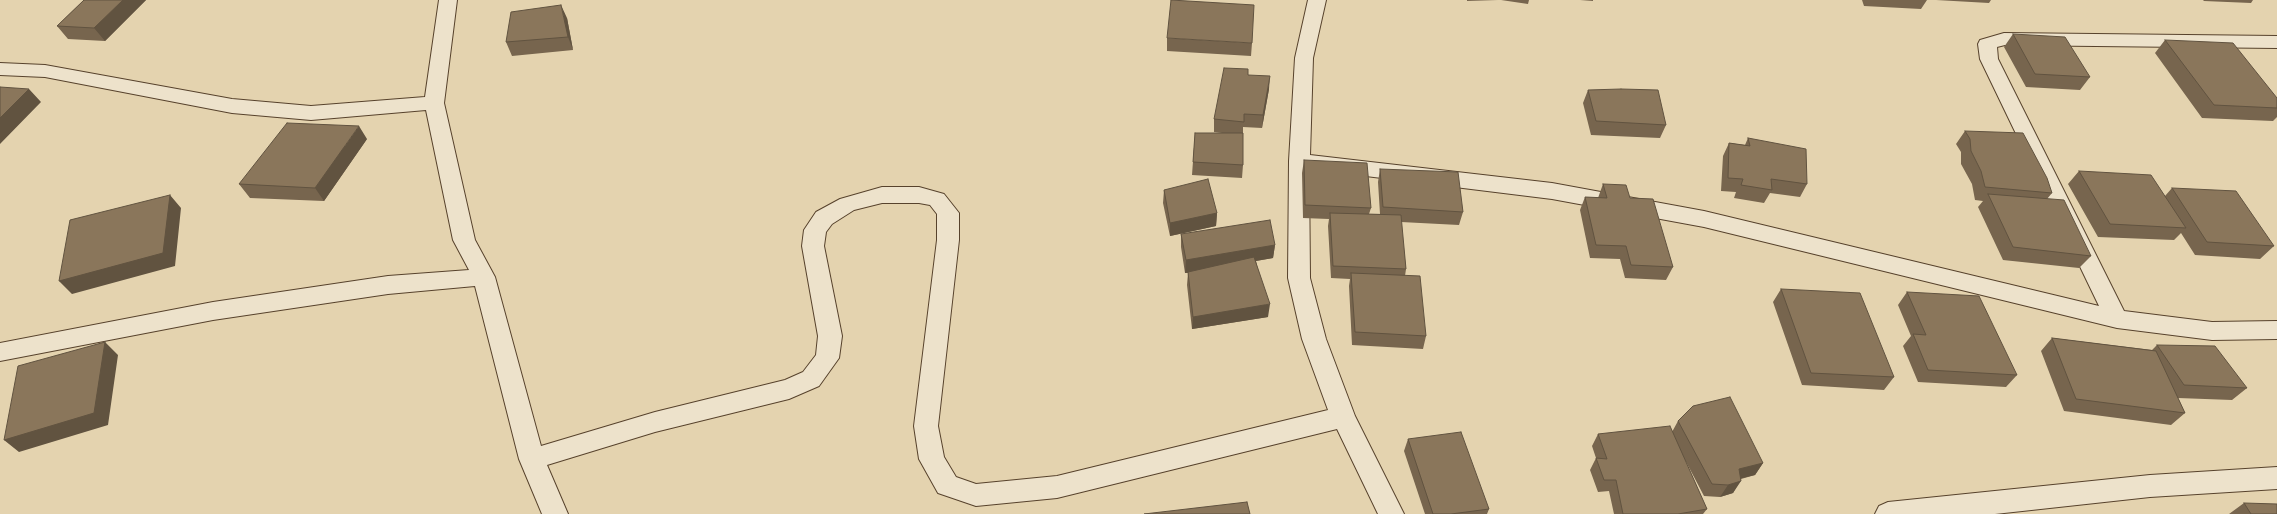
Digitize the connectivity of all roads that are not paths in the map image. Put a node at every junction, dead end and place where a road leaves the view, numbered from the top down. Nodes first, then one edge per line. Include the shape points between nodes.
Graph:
1 (448, 0) edge
2 (1317, 0) edge
3 (2277, 42) edge
4 (0, 69) edge
5 (434, 103) junction
6 (1299, 161) junction
7 (484, 277) junction
8 (2117, 319) junction
9 (2277, 330) edge
10 (0, 352) edge
11 (1343, 417) junction
12 (532, 459) junction
13 (2277, 478) edge
14 (555, 514) edge
15 (1391, 514) edge
16 (1888, 514) edge

1 - 5 street
2 - 6 street via 1304,58
3 - 8 street via 2004,39 1987,44 1989,59
4 - 5 street via 45,71 232,106 311,113
5 - 7 street via 464,240
6 - 8 street via 1552,191 1704,219
6 - 11 street via 1299,278 1314,339
7 - 10 street via 388,285 213,311
7 - 12 street
8 - 9 street via 2212,331
11 - 12 street via 1057,487 976,495 947,485 932,459 926,426 948,240 948,213 937,199 919,195 882,195 847,204 824,218 815,230 813,246 830,336 827,358 811,379 789,389 654,422
11 - 15 street
12 - 14 street
13 - 16 street via 2150,486

